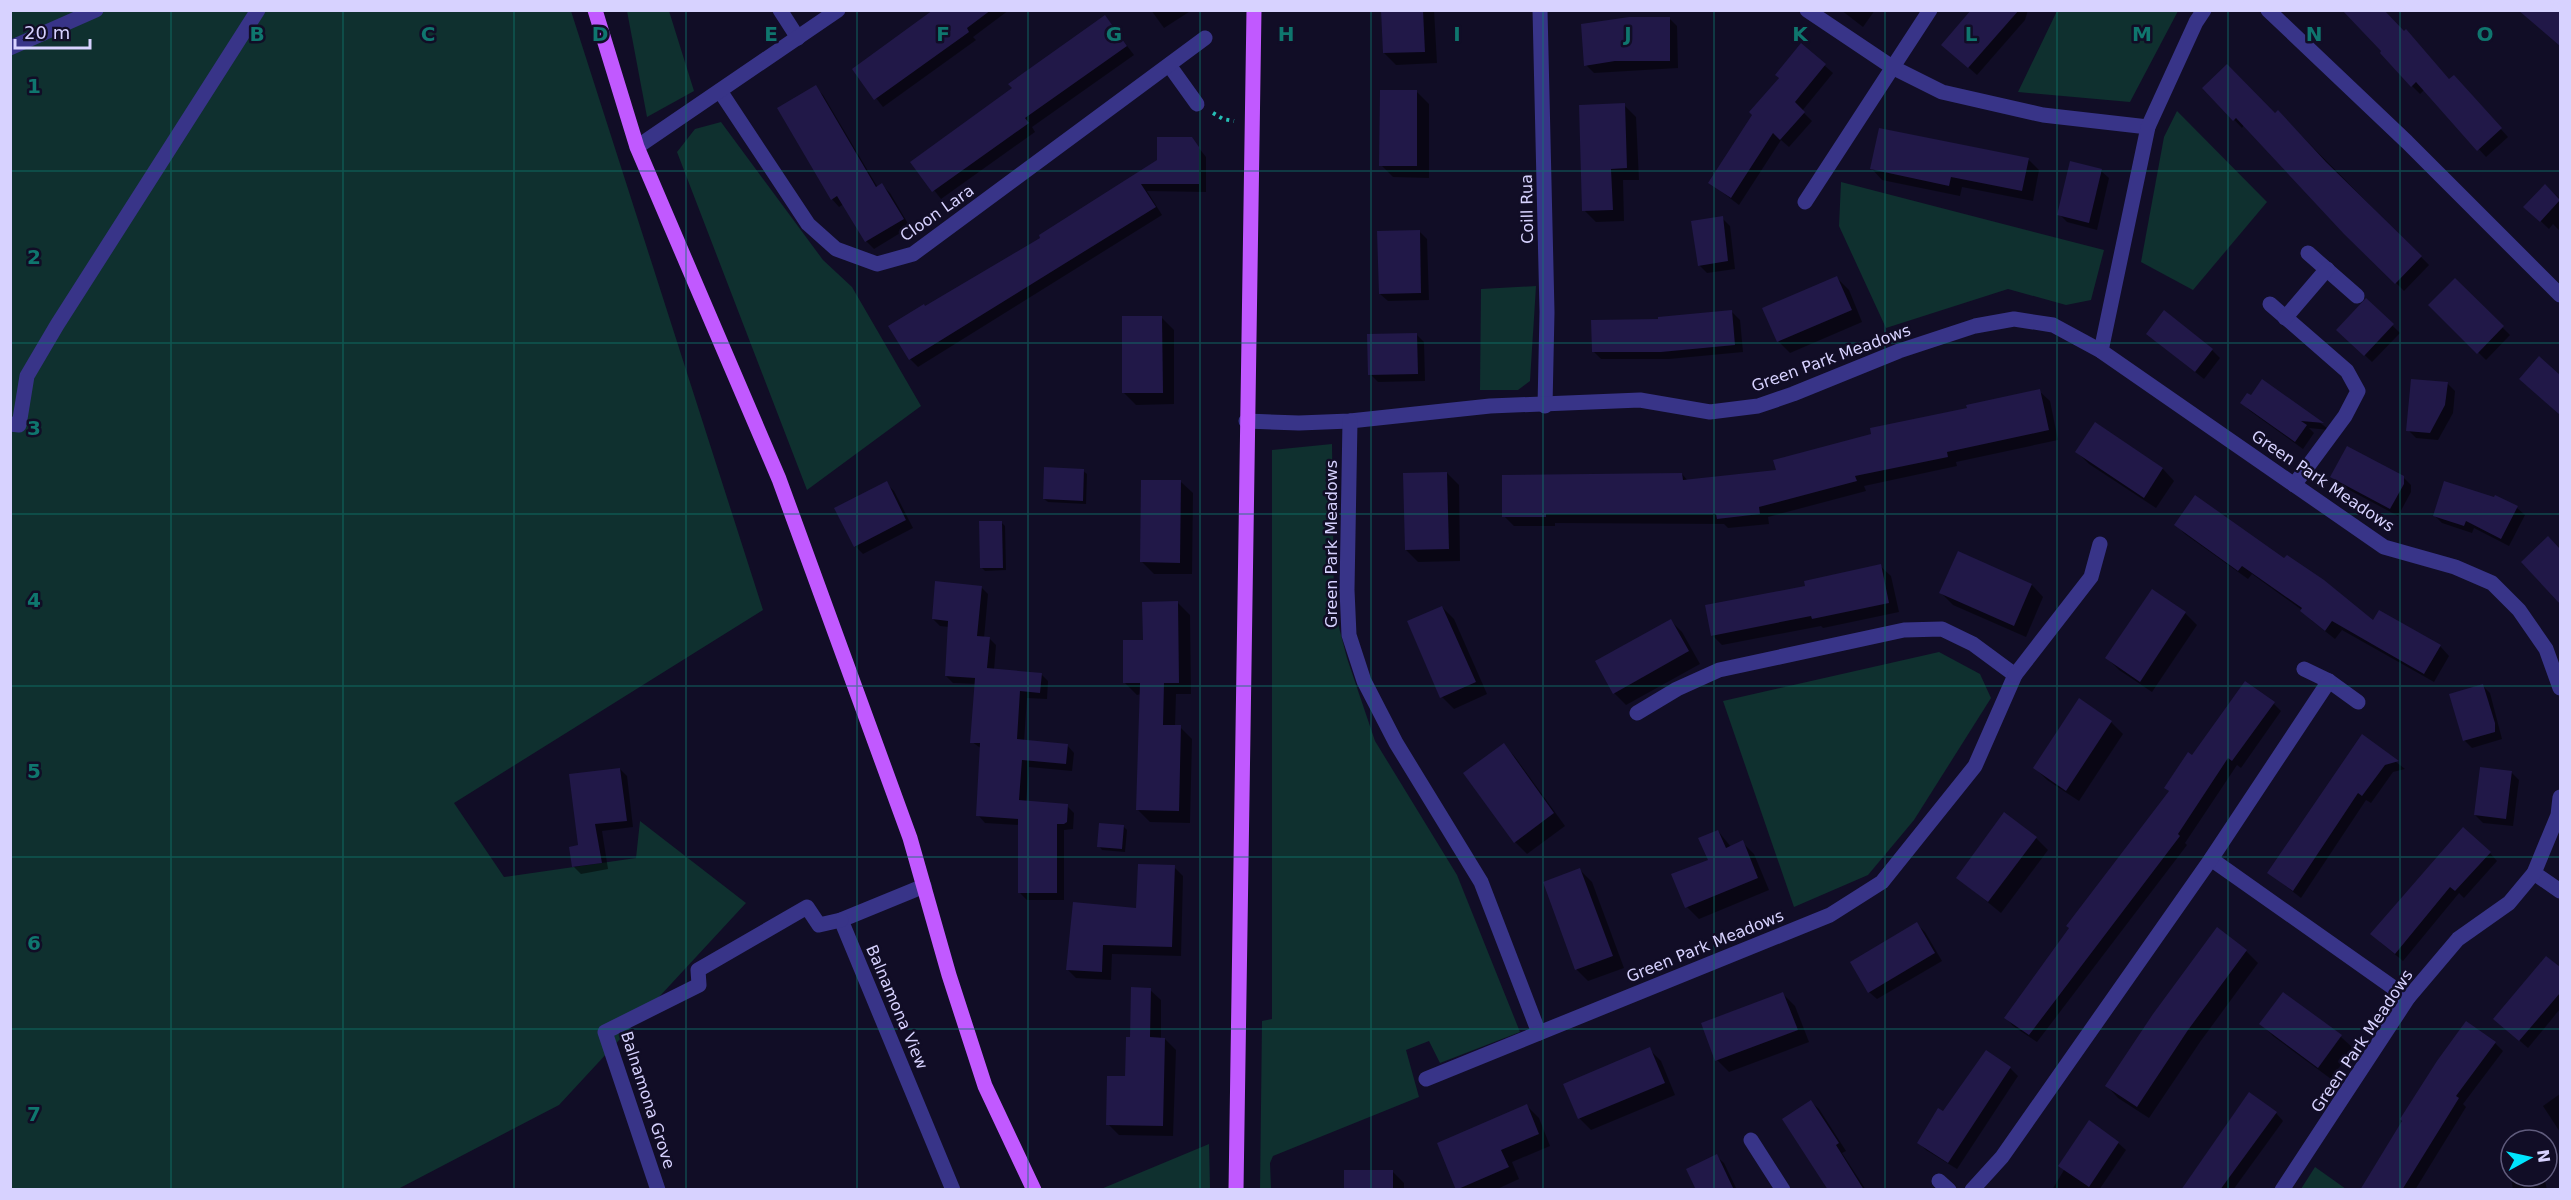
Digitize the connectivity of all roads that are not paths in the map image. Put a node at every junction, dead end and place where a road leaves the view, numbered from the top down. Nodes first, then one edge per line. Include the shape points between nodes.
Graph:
1 (96, 10) edge
2 (258, 10) edge
3 (595, 10) edge
4 (780, 10) edge
5 (838, 10) edge
6 (1254, 10) edge
7 (1539, 10) edge
8 (1807, 10) edge
9 (1930, 10) edge
10 (2204, 10) edge
11 (2268, 10) edge
12 (798, 38) junction
13 (1205, 38) dead end
14 (10, 48) edge
15 (1169, 65) junction
16 (1892, 67) junction
17 (720, 91) junction
18 (1197, 104) road end
19 (2148, 127) junction
20 (637, 147) junction
21 (1804, 202) dead end
22 (2308, 253) dead end
23 (2327, 268) junction
24 (2560, 295) edge
25 (2357, 296) dead end
26 (2270, 304) dead end
27 (2285, 318) junction
28 (2101, 351) junction
29 (1545, 406) junction
30 (1246, 421) junction
31 (1350, 421) junction
32 (10, 424) edge
33 (2294, 485) junction
34 (2100, 544) dead end
35 (2304, 669) dead end
36 (2015, 675) junction
37 (2330, 681) junction
38 (2560, 688) edge
39 (2358, 702) dead end
40 (1637, 713) dead end
41 (2560, 797) edge
42 (2211, 859) junction
43 (2534, 873) junction
44 (924, 886) junction
45 (2560, 891) edge
46 (841, 920) junction
47 (2408, 998) junction
48 (1539, 1033) junction
49 (1426, 1079) dead end
50 (1751, 1140) dead end
51 (658, 1190) edge
52 (953, 1190) edge
53 (1034, 1190) edge
54 (1236, 1190) edge
55 (1783, 1190) edge
56 (1972, 1190) edge
57 (2282, 1190) edge

1 - 14 street
2 - 32 street via 57,325 27,376 19,425
3 - 20 main road
4 - 12 street
5 - 12 street
6 - 30 main road
7 - 29 street, Coill Rua via 1547,312
8 - 16 street
9 - 16 street
10 - 19 street
11 - 24 street via 2408,142
12 - 17 street
13 - 15 street, Cloon Lara
15 - 17 street, Cloon Lara via 913,254 877,264 836,249 808,224
15 - 18 street
16 - 19 street via 1942,92 1995,105 2043,115
16 - 21 street
17 - 20 street
19 - 28 street
20 - 44 main road via 779,479
22 - 23 street
23 - 25 street
23 - 27 street
26 - 27 street
27 - 33 street via 2347,371 2358,391 2345,416
28 - 29 street, Green Park Meadows via 2053,325 2014,319 1975,326 1910,347 1758,406 1710,412 1640,400
28 - 33 street, Green Park Meadows
29 - 31 street, Green Park Meadows via 1490,406
30 - 31 street, Green Park Meadows
30 - 54 main road
31 - 48 street, Green Park Meadows via 1349,635 1364,681 1396,742 1481,882
33 - 38 street, Green Park Meadows via 2384,547 2455,567 2492,583 2519,610 2546,649
34 - 36 street, Green Park Meadows via 2091,577
35 - 37 street
36 - 40 street via 1973,644 1942,629 1904,630 1719,670
36 - 48 street, Green Park Meadows via 1975,766 1882,882 1830,915
37 - 39 street
37 - 42 street
41 - 43 street, Green Park Meadows via 2558,814
42 - 47 street
42 - 56 street via 2002,1157
43 - 45 street
43 - 47 street, Green Park Meadows via 2509,903 2458,939
44 - 46 street
44 - 53 main road via 985,1086
46 - 51 street, Balnamona Grove via 819,925 807,907 698,970 699,985 605,1032
46 - 52 street, Balnamona View
47 - 57 street, Green Park Meadows
48 - 49 street
50 - 55 street

